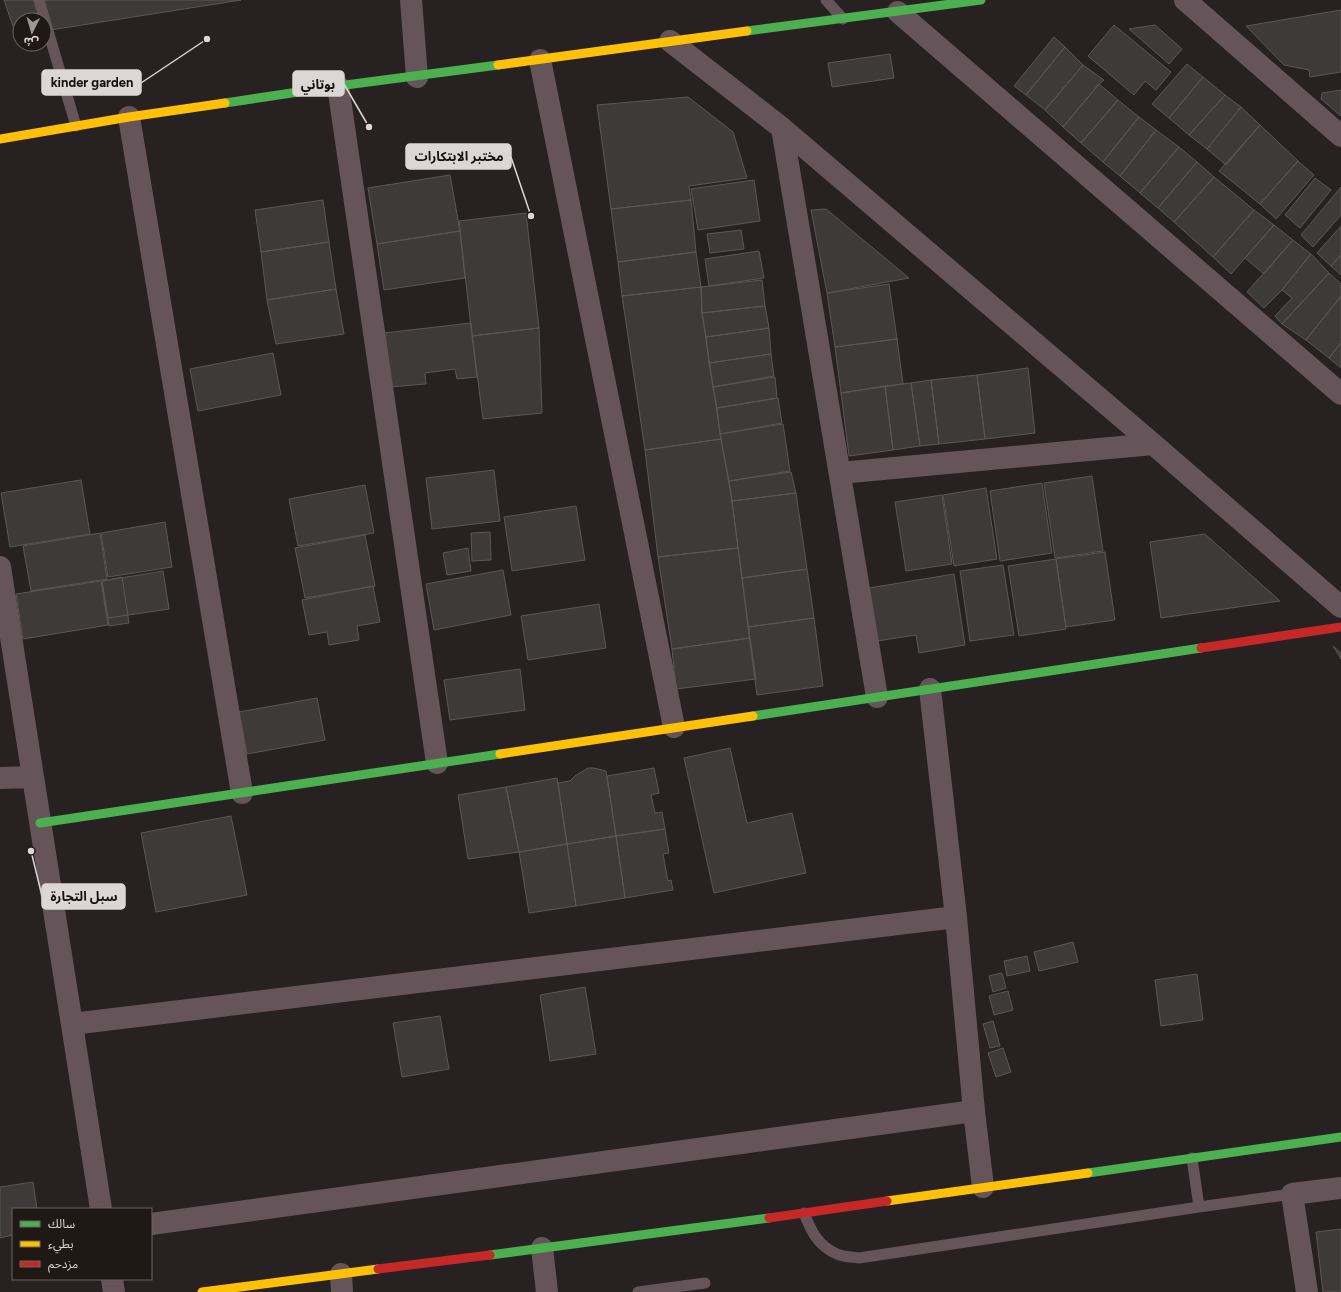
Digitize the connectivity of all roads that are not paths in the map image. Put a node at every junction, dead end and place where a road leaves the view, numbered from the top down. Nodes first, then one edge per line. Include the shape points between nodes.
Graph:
1 (39, 0) edge
2 (411, 0) edge
3 (826, 0) edge
4 (981, 0) edge
5 (1185, 0) edge
6 (898, 12) junction
7 (843, 19) junction
8 (670, 41) junction
9 (540, 60) junction
10 (417, 77) junction
11 (338, 86) junction
12 (129, 116) junction
13 (76, 126) junction
14 (782, 128) junction
15 (1341, 136) edge
16 (0, 140) edge
17 (1341, 394) edge
18 (1153, 444) junction
19 (840, 473) junction
20 (0, 567) edge
21 (1341, 607) edge
22 (1341, 627) edge
23 (930, 689) junction
24 (877, 697) junction
25 (674, 728) junction
26 (437, 763) junction
27 (33, 777) junction
28 (0, 778) edge
29 (242, 793) junction
30 (40, 823) junction
31 (956, 917) junction
32 (72, 1024) junction
33 (974, 1111) junction
34 (1341, 1137) edge
35 (1192, 1158) junction
36 (983, 1187) junction
37 (1341, 1188) edge
38 (1292, 1194) junction
39 (1199, 1207) junction
40 (101, 1208) edge
41 (804, 1213) junction
42 (152, 1224) edge
43 (542, 1248) junction
44 (112, 1280) edge
45 (341, 1283) edge
46 (705, 1283) dead end
47 (114, 1292) edge
48 (202, 1292) edge
49 (547, 1292) edge
50 (638, 1292) edge
51 (1307, 1292) edge

1 - 13 lane
2 - 10 street
3 - 7 lane
4 - 6 street
5 - 15 street
6 - 7 street
6 - 17 street
7 - 8 street
8 - 9 street
8 - 14 street
9 - 10 street
9 - 25 street
10 - 11 street
11 - 12 street
11 - 26 street
12 - 13 street
12 - 29 street
13 - 16 street
14 - 18 street
14 - 19 street
18 - 19 street
18 - 21 street
19 - 24 street
20 - 27 street
22 - 23 street
23 - 24 street
23 - 31 street
24 - 25 street
25 - 26 street
26 - 29 street
27 - 28 street
27 - 30 street
29 - 30 street
30 - 32 street
31 - 32 street
31 - 33 street
32 - 40 street
33 - 36 street
33 - 42 street
34 - 35 street
35 - 36 street
35 - 39 lane
36 - 41 street
37 - 38 street
38 - 39 lane
38 - 51 street
39 - 41 lane via 859,1258 838,1255 822,1246 811,1231
41 - 43 street
43 - 45 street
43 - 49 street
44 - 47 street
45 - 48 street
46 - 50 lane

